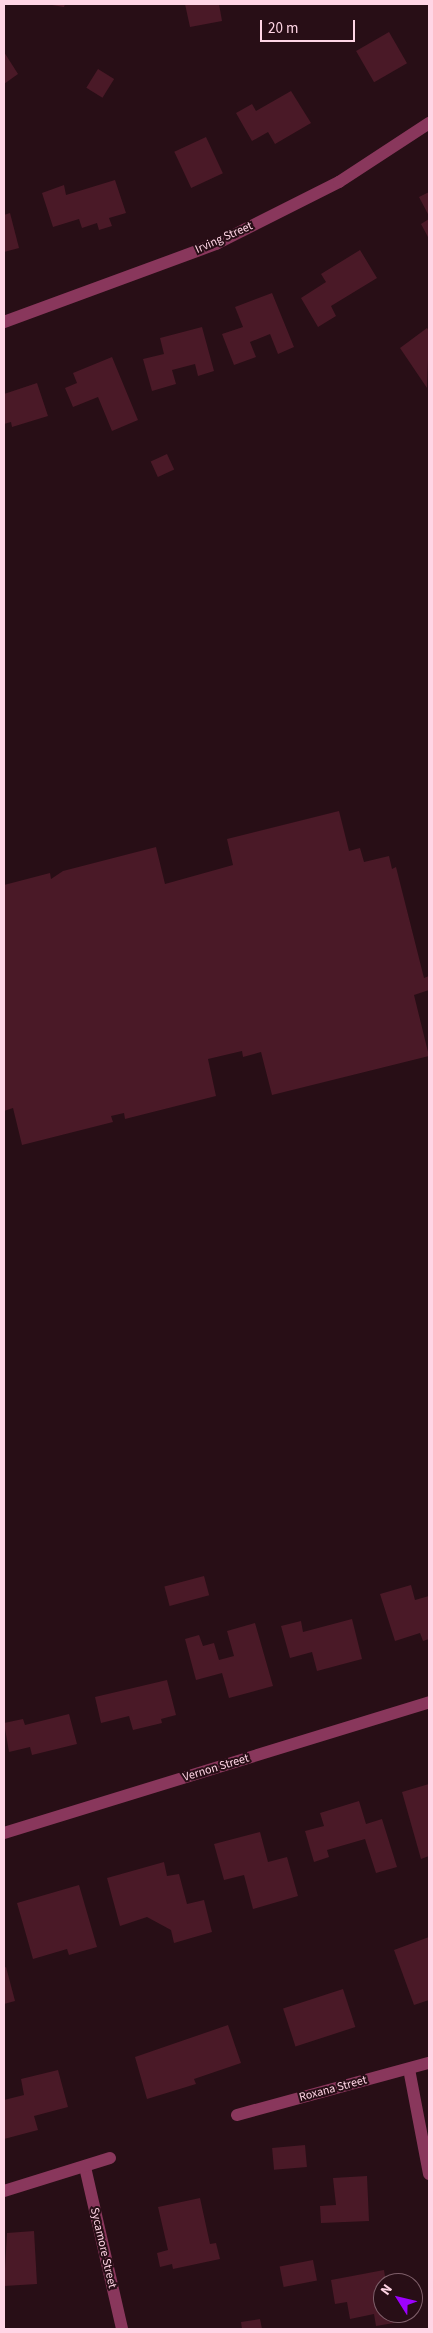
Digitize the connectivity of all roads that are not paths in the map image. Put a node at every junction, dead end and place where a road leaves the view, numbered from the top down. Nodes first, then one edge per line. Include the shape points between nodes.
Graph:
1 (429, 123) edge
2 (4, 322) edge
3 (429, 1702) edge
4 (4, 1833) edge
5 (429, 2063) edge
6 (409, 2069) junction
7 (237, 2114) dead end
8 (110, 2158) dead end
9 (85, 2167) junction
10 (429, 2174) edge
11 (4, 2191) edge
12 (122, 2329) edge

1 - 2 street, Irving Street via 339,182 216,244
3 - 4 street, Vernon Street
5 - 6 street, Roxana Street
6 - 7 street, Roxana Street
6 - 10 street
8 - 9 street
9 - 11 street
9 - 12 street, Sycamore Street

